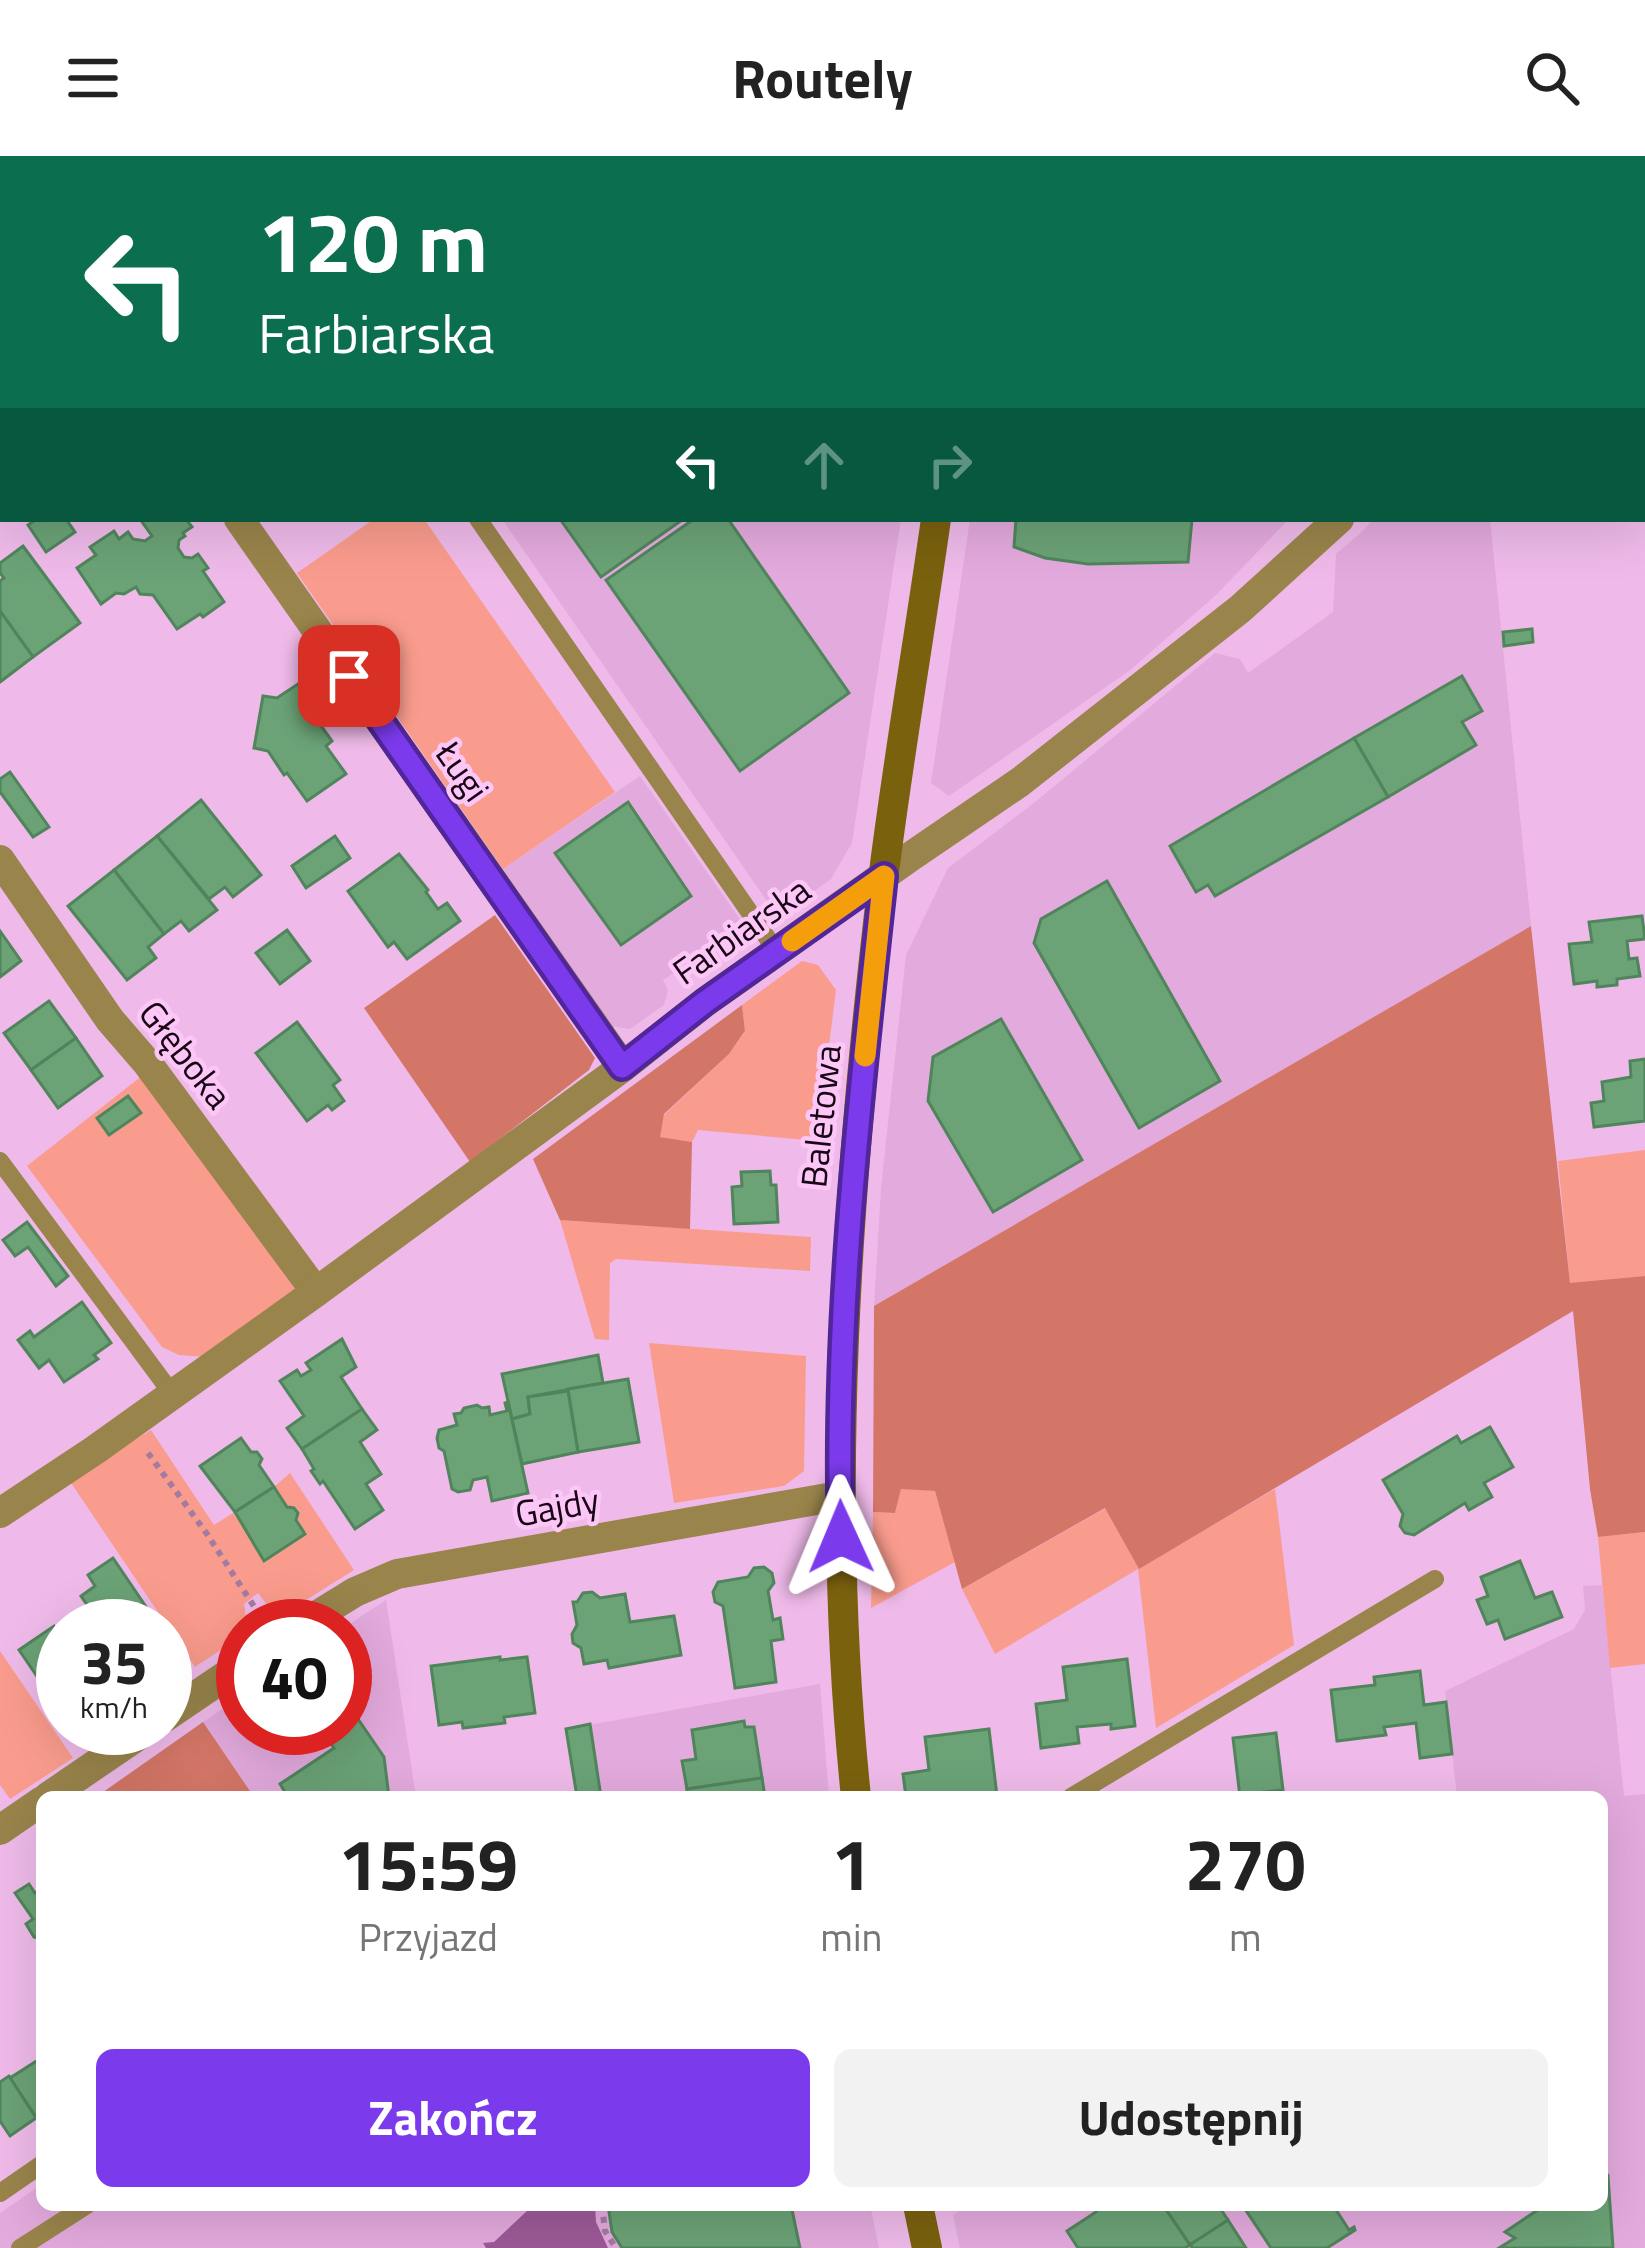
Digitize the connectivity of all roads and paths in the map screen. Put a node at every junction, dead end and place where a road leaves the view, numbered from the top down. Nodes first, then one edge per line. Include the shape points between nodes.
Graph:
1 (241, 522) edge
2 (480, 522) edge
3 (936, 522) edge
4 (1336, 522) edge
5 (0, 860) edge
6 (884, 876) junction
7 (777, 952) junction
8 (622, 1067) junction
9 (0, 1161) edge
10 (316, 1292) junction
11 (173, 1394) junction
12 (128, 1426) junction
13 (839, 1496) junction
14 (0, 1514) edge
15 (1435, 1579) dead end
16 (249, 1599) edge
17 (344, 1599) edge
18 (109, 1755) edge
19 (57, 1791) edge
20 (856, 1791) edge
21 (1081, 1791) edge
22 (36, 1805) edge
23 (0, 1830) edge
24 (36, 2168) edge
25 (0, 2193) edge
26 (78, 2211) edge
27 (603, 2211) edge
28 (922, 2211) edge
29 (20, 2248) edge
30 (616, 2248) edge
31 (927, 2248) edge

1 - 8 street, Ługi
2 - 7 lane
3 - 6 street, Baletowa
4 - 6 street, Farbiarska via 1102,720
5 - 10 street, Głęboka
6 - 7 street, Farbiarska
6 - 13 street, Baletowa via 851,1186
7 - 8 street, Farbiarska
8 - 10 street, Farbiarska
9 - 11 lane
10 - 11 street, Farbiarska
11 - 12 street, Farbiarska
12 - 14 street, Farbiarska
12 - 16 path
13 - 17 street, Gajdy via 397,1574
13 - 20 street, Baletowa
15 - 21 lane
18 - 19 street
22 - 23 street
24 - 25 lane
26 - 29 lane
27 - 30 path
28 - 31 street

